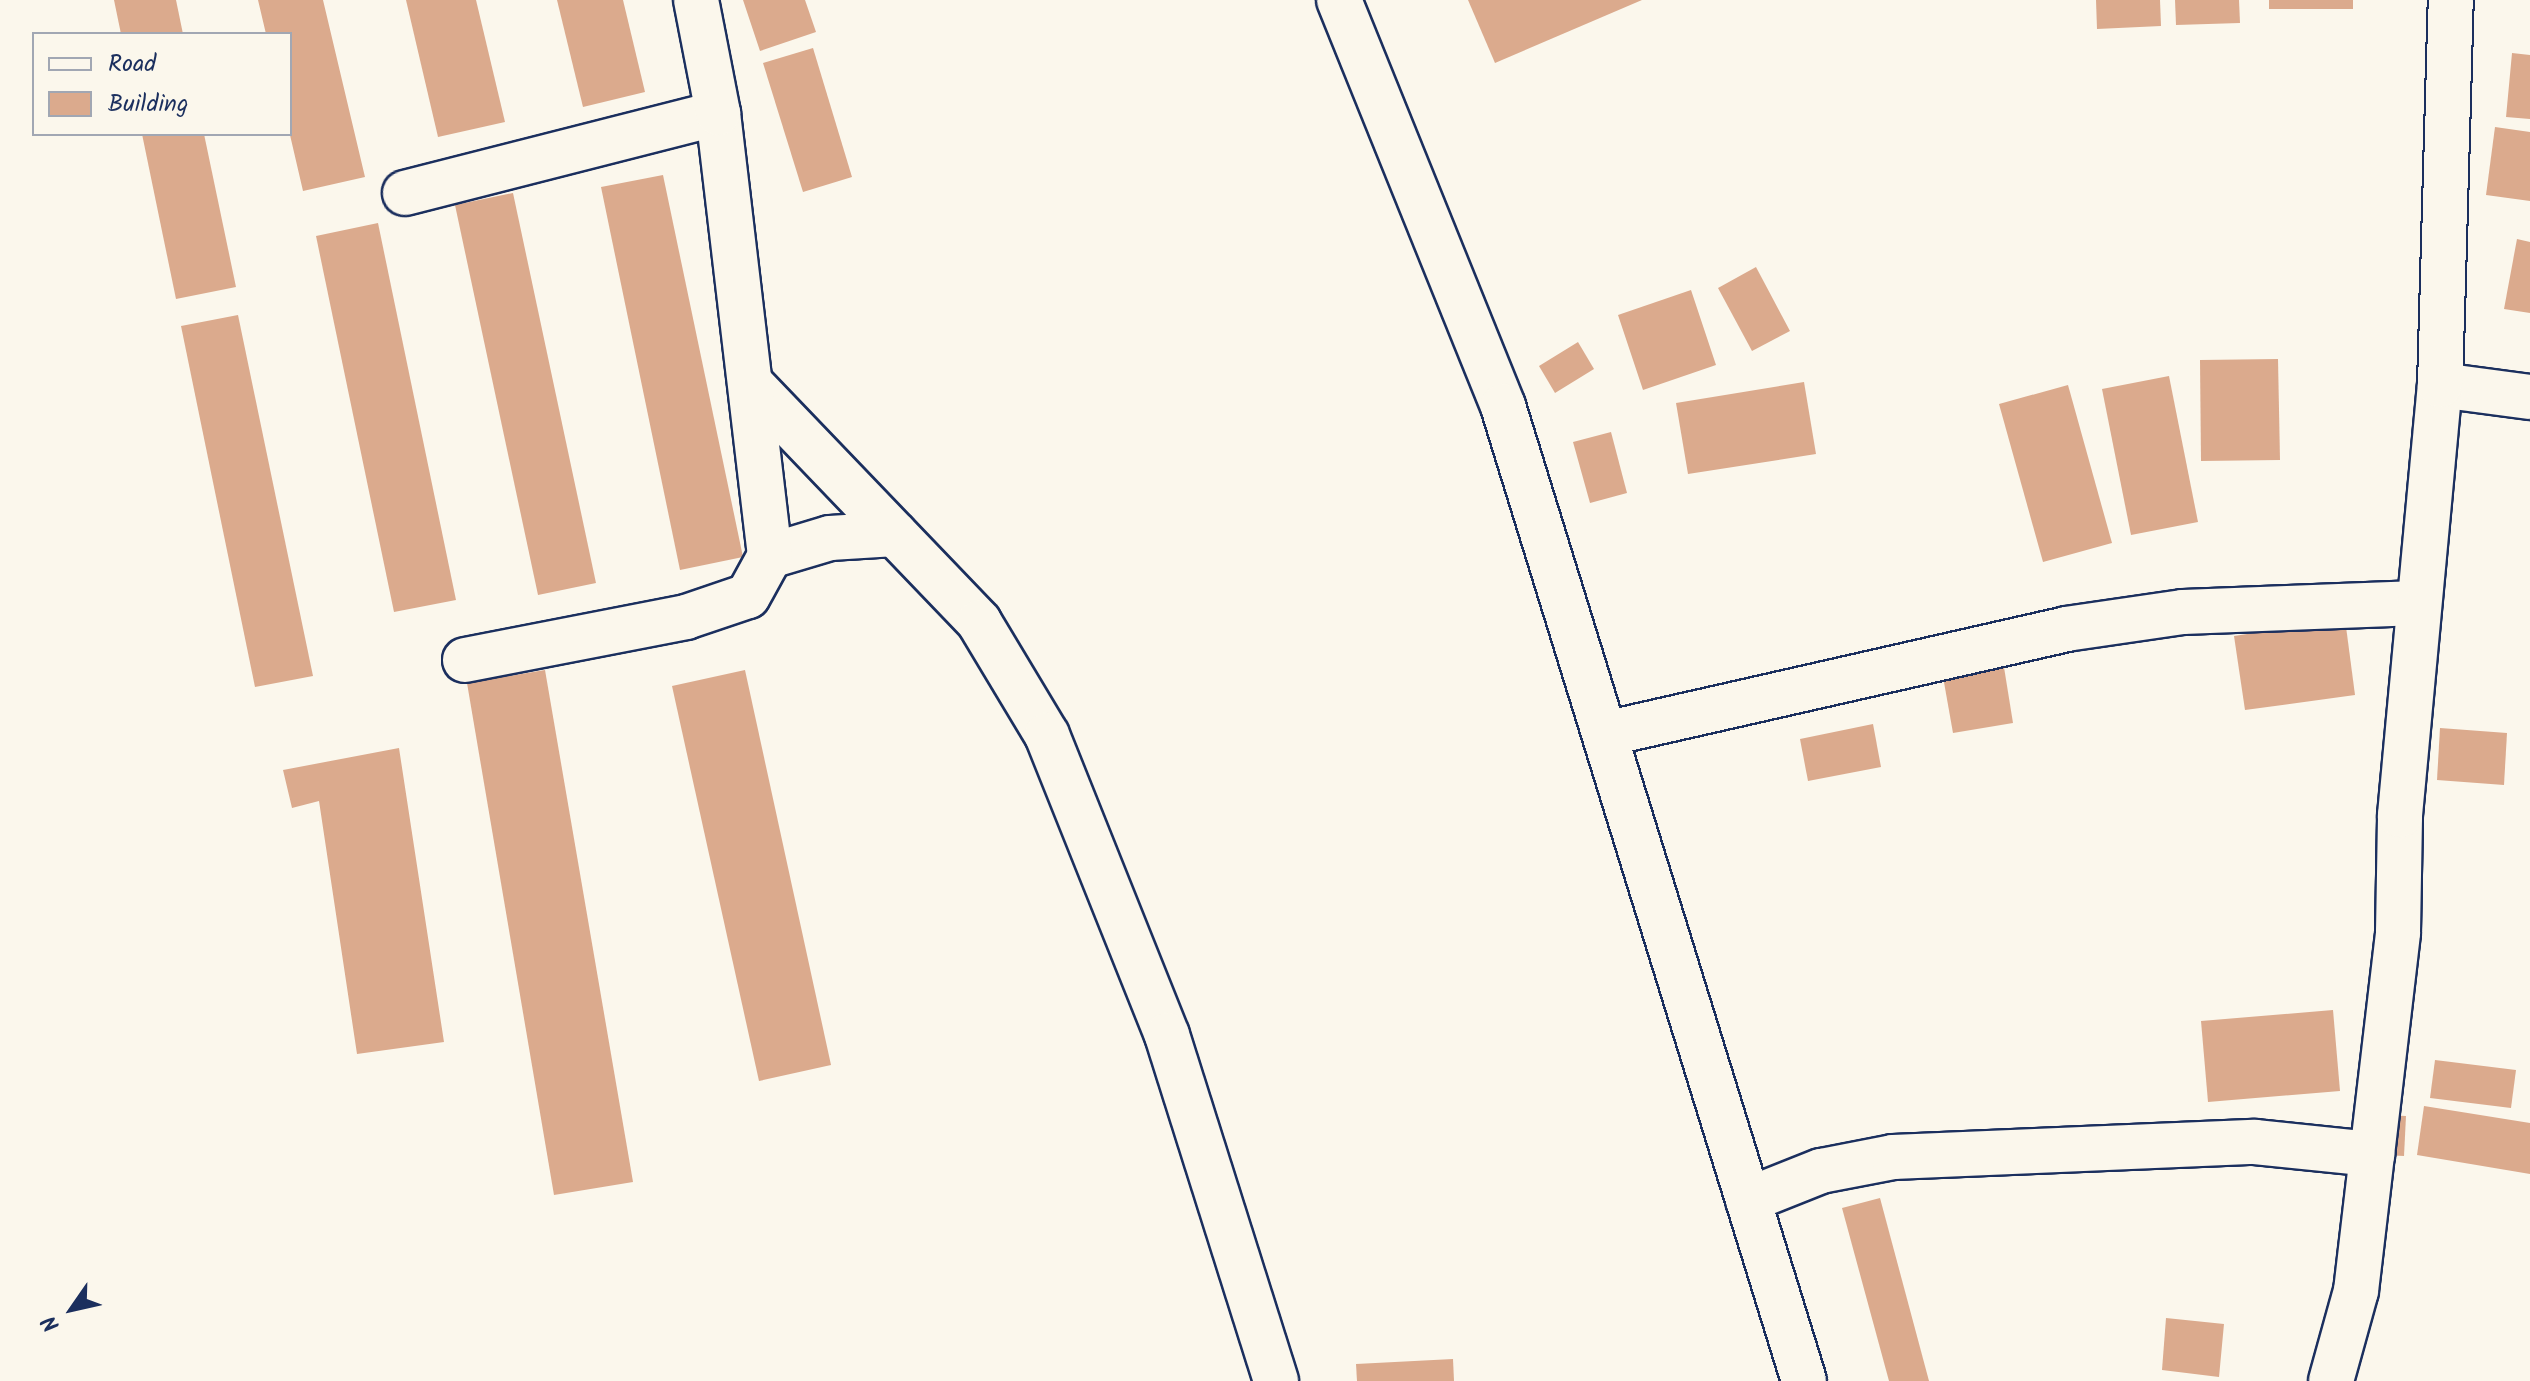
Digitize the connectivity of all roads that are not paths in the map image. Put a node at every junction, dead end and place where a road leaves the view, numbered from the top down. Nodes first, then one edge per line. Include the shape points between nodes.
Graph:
1 (696, 0) edge
2 (1339, 0) edge
3 (2451, 0) edge
4 (718, 113) junction
5 (405, 193) dead end
6 (752, 385) junction
7 (2440, 385) junction
8 (2530, 397) edge
9 (895, 534) junction
10 (770, 556) junction
11 (2418, 603) junction
12 (465, 660) dead end
13 (1605, 734) junction
14 (2372, 1154) junction
15 (1748, 1200) junction
16 (1276, 1381) edge
17 (1804, 1381) edge
18 (2331, 1381) edge

1 - 4 street
2 - 13 street via 1503,406
3 - 7 street
4 - 5 street
4 - 6 street
6 - 9 street
6 - 10 street
7 - 8 street
7 - 11 street
9 - 10 street via 830,538
9 - 16 street via 979,622 1047,735 1167,1035
10 - 12 street via 748,596 699,613
11 - 13 street via 2183,612 2066,629
11 - 14 street via 2398,932
13 - 15 street
14 - 15 street via 2255,1142 1893,1157 1821,1171
14 - 18 street via 2356,1291
15 - 17 street

